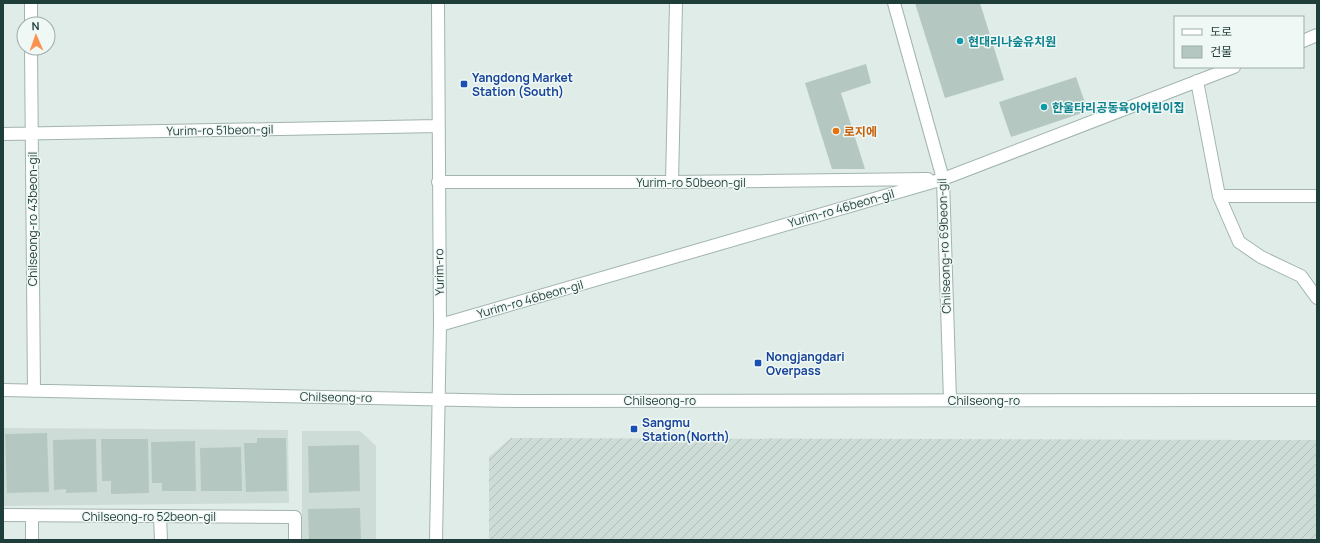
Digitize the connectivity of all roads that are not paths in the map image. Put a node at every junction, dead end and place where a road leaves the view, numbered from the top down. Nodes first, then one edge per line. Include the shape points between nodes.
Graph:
1 (31, 3) edge
2 (438, 3) edge
3 (676, 3) edge
4 (894, 3) edge
5 (31, 16) edge
6 (1317, 35) edge
7 (1304, 41) edge
8 (31, 56) edge
9 (1231, 68) edge
10 (1197, 81) junction
11 (438, 126) junction
12 (32, 133) junction
13 (3, 134) edge
14 (943, 179) junction
15 (438, 182) junction
16 (672, 182) junction
17 (1219, 196) junction
18 (1317, 196) edge
19 (1317, 298) edge
20 (440, 325) junction
21 (3, 390) edge
22 (34, 391) junction
23 (438, 400) junction
24 (950, 400) junction
25 (1317, 400) edge
26 (3, 515) edge
27 (32, 515) junction
28 (160, 517) junction
29 (32, 540) edge
30 (161, 540) edge
31 (294, 540) edge
32 (436, 540) edge

1 - 5 street
2 - 11 street, Yurim-ro
3 - 16 street
4 - 14 street, Chilseong-ro 69beon-gil
6 - 7 street
8 - 12 street, Chilseong-ro 43beon-gil
9 - 10 street, Yurim-ro 46beon-gil
10 - 14 street, Yurim-ro 46beon-gil
10 - 17 street
11 - 12 street, Yurim-ro 51beon-gil
11 - 15 street, Yurim-ro
12 - 13 street, Yurim-ro 51beon-gil
12 - 22 street, Chilseong-ro 43beon-gil
14 - 16 street, Yurim-ro 50beon-gil
14 - 20 street, Yurim-ro 46beon-gil
14 - 24 street, Chilseong-ro 69beon-gil
15 - 16 street, Yurim-ro 50beon-gil
15 - 20 street, Yurim-ro
17 - 18 street
17 - 19 street via 1239,242 1261,257 1301,276
20 - 23 street, Yurim-ro
21 - 22 street, Chilseong-ro
22 - 23 street, Chilseong-ro
23 - 24 street, Chilseong-ro
23 - 32 street, Yurim-ro
24 - 25 street, Chilseong-ro
26 - 27 street, Chilseong-ro 52beon-gil
27 - 28 street, Chilseong-ro 52beon-gil
27 - 29 street
28 - 30 street
28 - 31 street, Chilseong-ro 52beon-gil via 295,517

